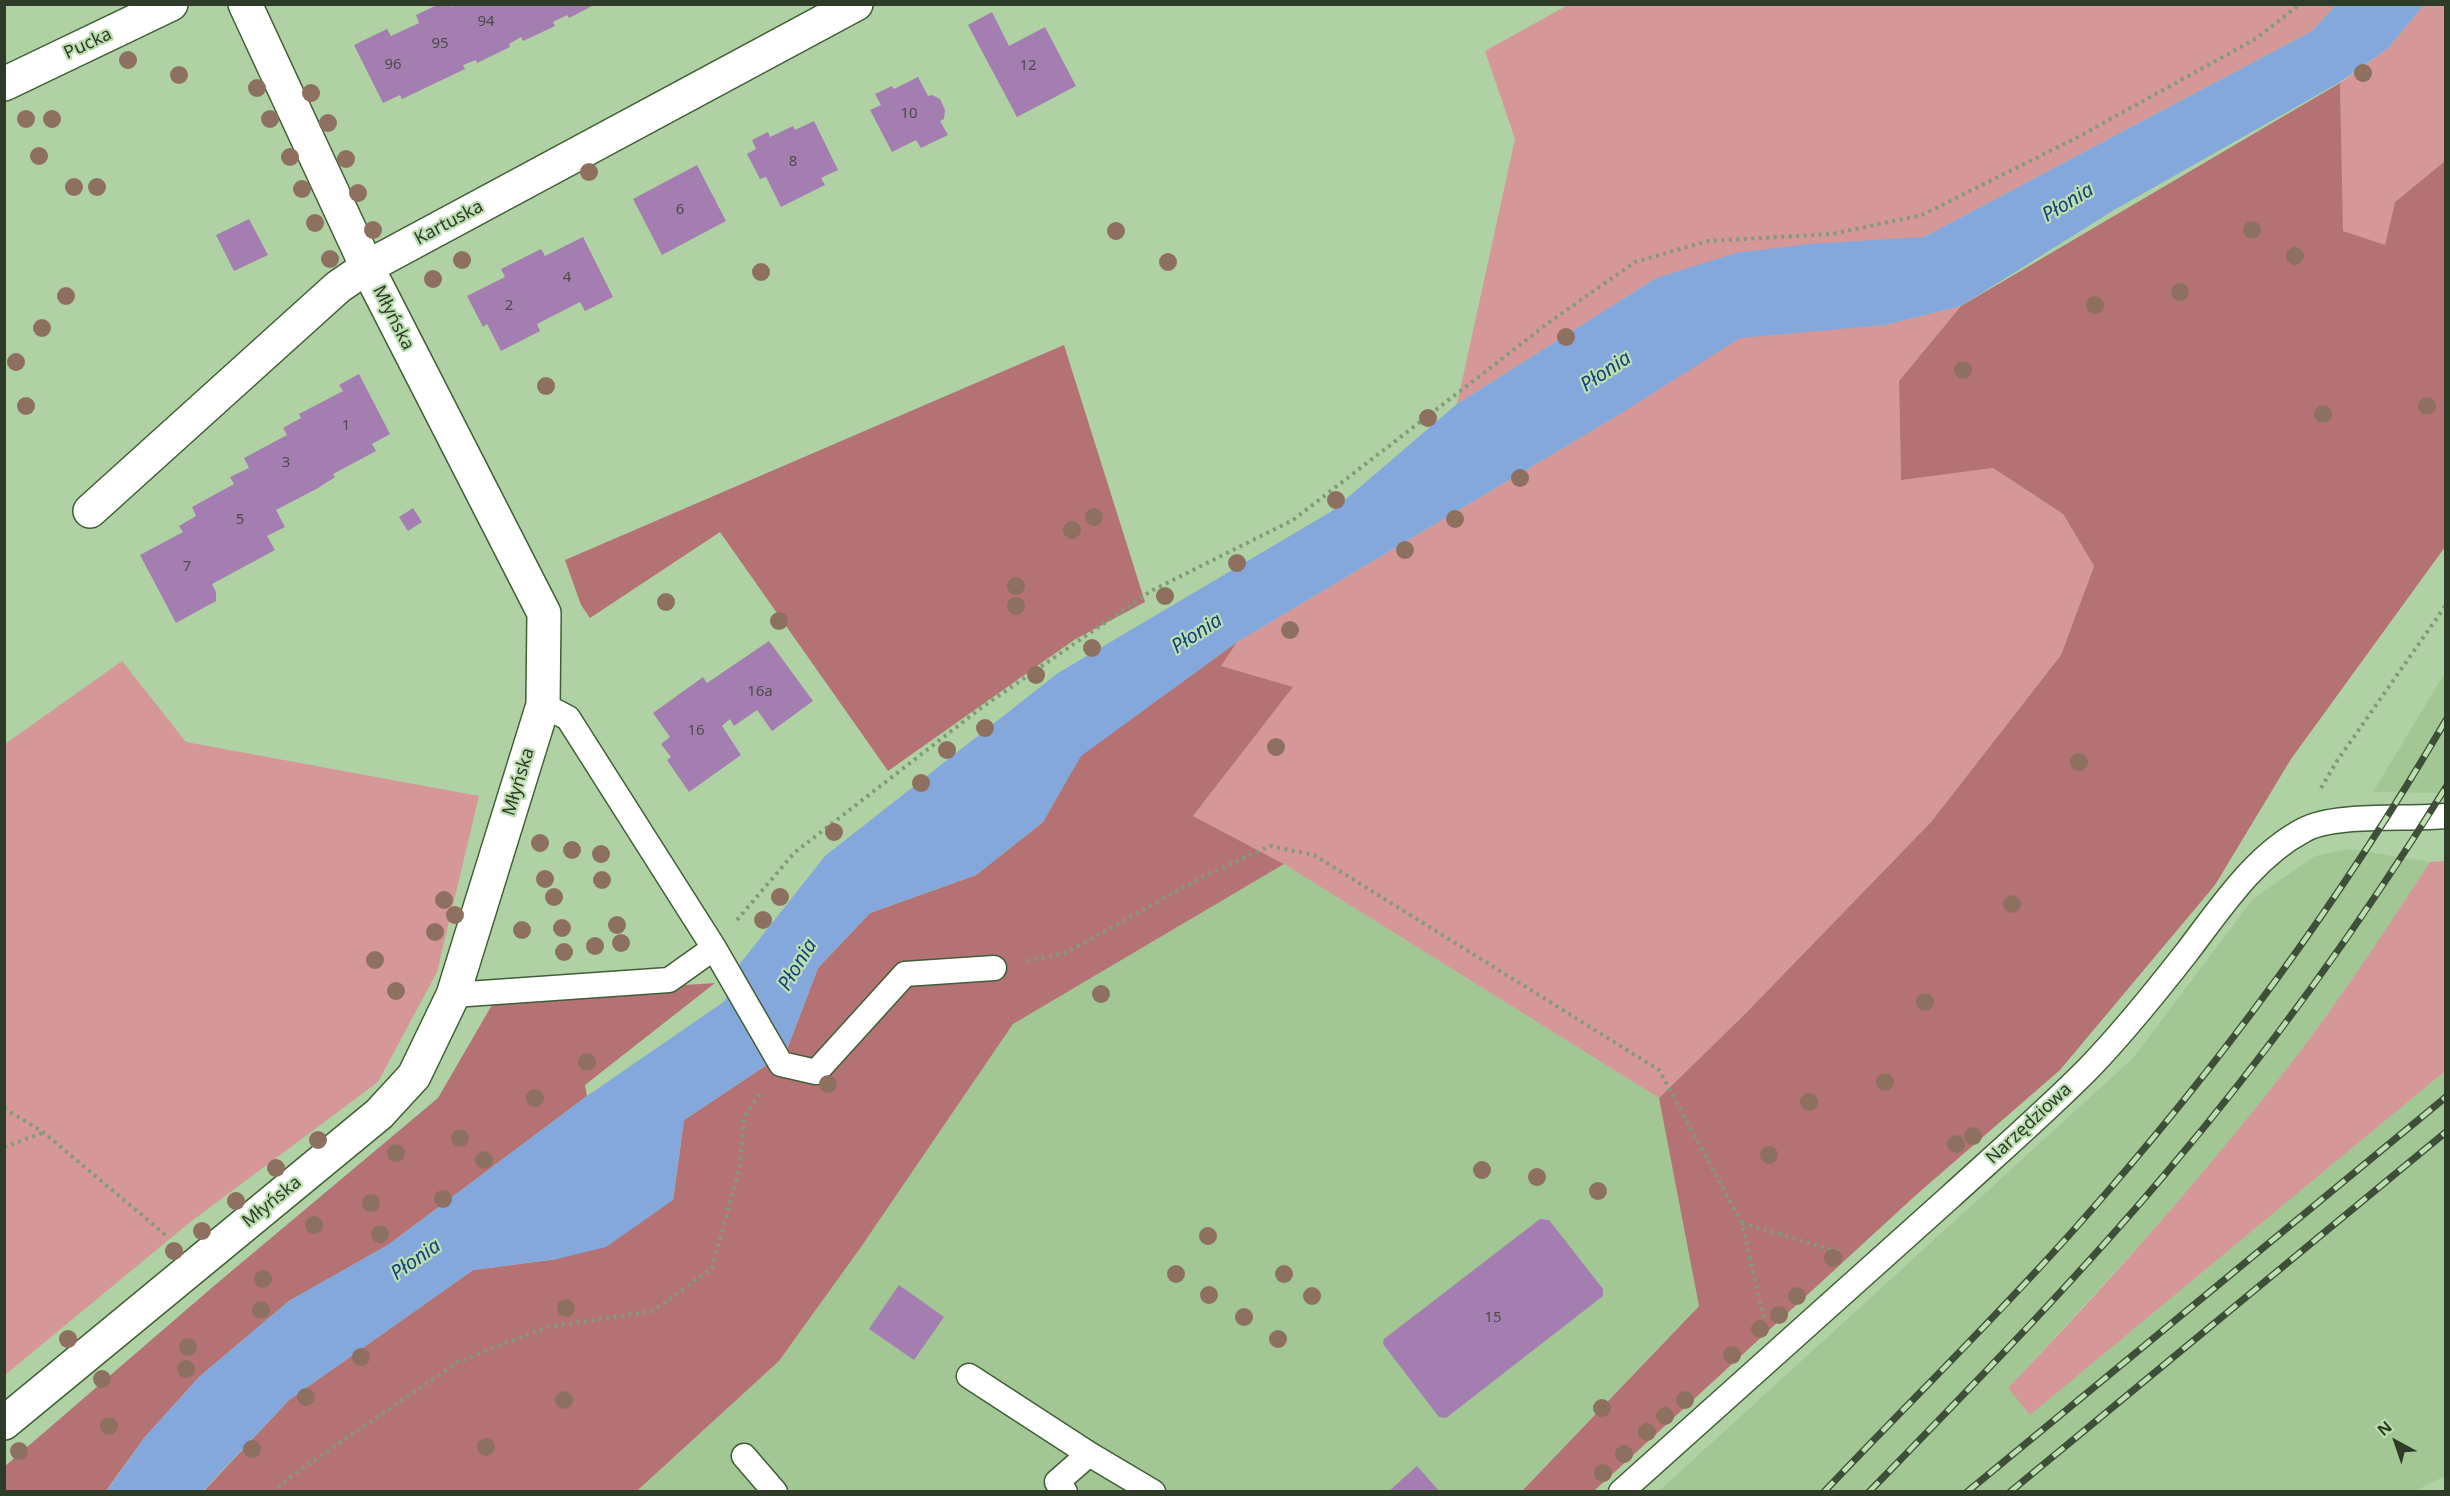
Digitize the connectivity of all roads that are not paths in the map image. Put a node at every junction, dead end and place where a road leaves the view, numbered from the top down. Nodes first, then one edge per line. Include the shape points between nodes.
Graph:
1 (171, 4) edge
2 (245, 4) edge
3 (856, 4) edge
4 (4, 84) edge
5 (367, 267) junction
6 (90, 511) dead end
7 (543, 705) junction
8 (2445, 816) edge
9 (714, 948) junction
10 (994, 968) road end
11 (453, 995) junction
12 (969, 1376) dead end
13 (4, 1423) edge
14 (1089, 1454) junction
15 (744, 1456) dead end
16 (776, 1491) edge
17 (1065, 1491) edge
18 (1153, 1491) edge
19 (1621, 1491) edge

1 - 4 street, Pucka
2 - 5 street, Młyńska
3 - 5 street, Kartuska
5 - 6 street, Kartuska via 338,287
5 - 7 street, Młyńska via 544,613
7 - 9 lane via 568,718
7 - 11 street, Młyńska
8 - 19 lane, Narzędziowa via 2325,822 2306,828 2279,846 2248,877 2142,1011 2086,1071 1878,1263
9 - 10 lane via 781,1064 816,1072 906,974
9 - 11 lane via 669,980
11 - 13 street, Młyńska via 414,1076 379,1114
12 - 14 lane
14 - 17 lane via 1057,1482
14 - 18 lane
15 - 16 lane

